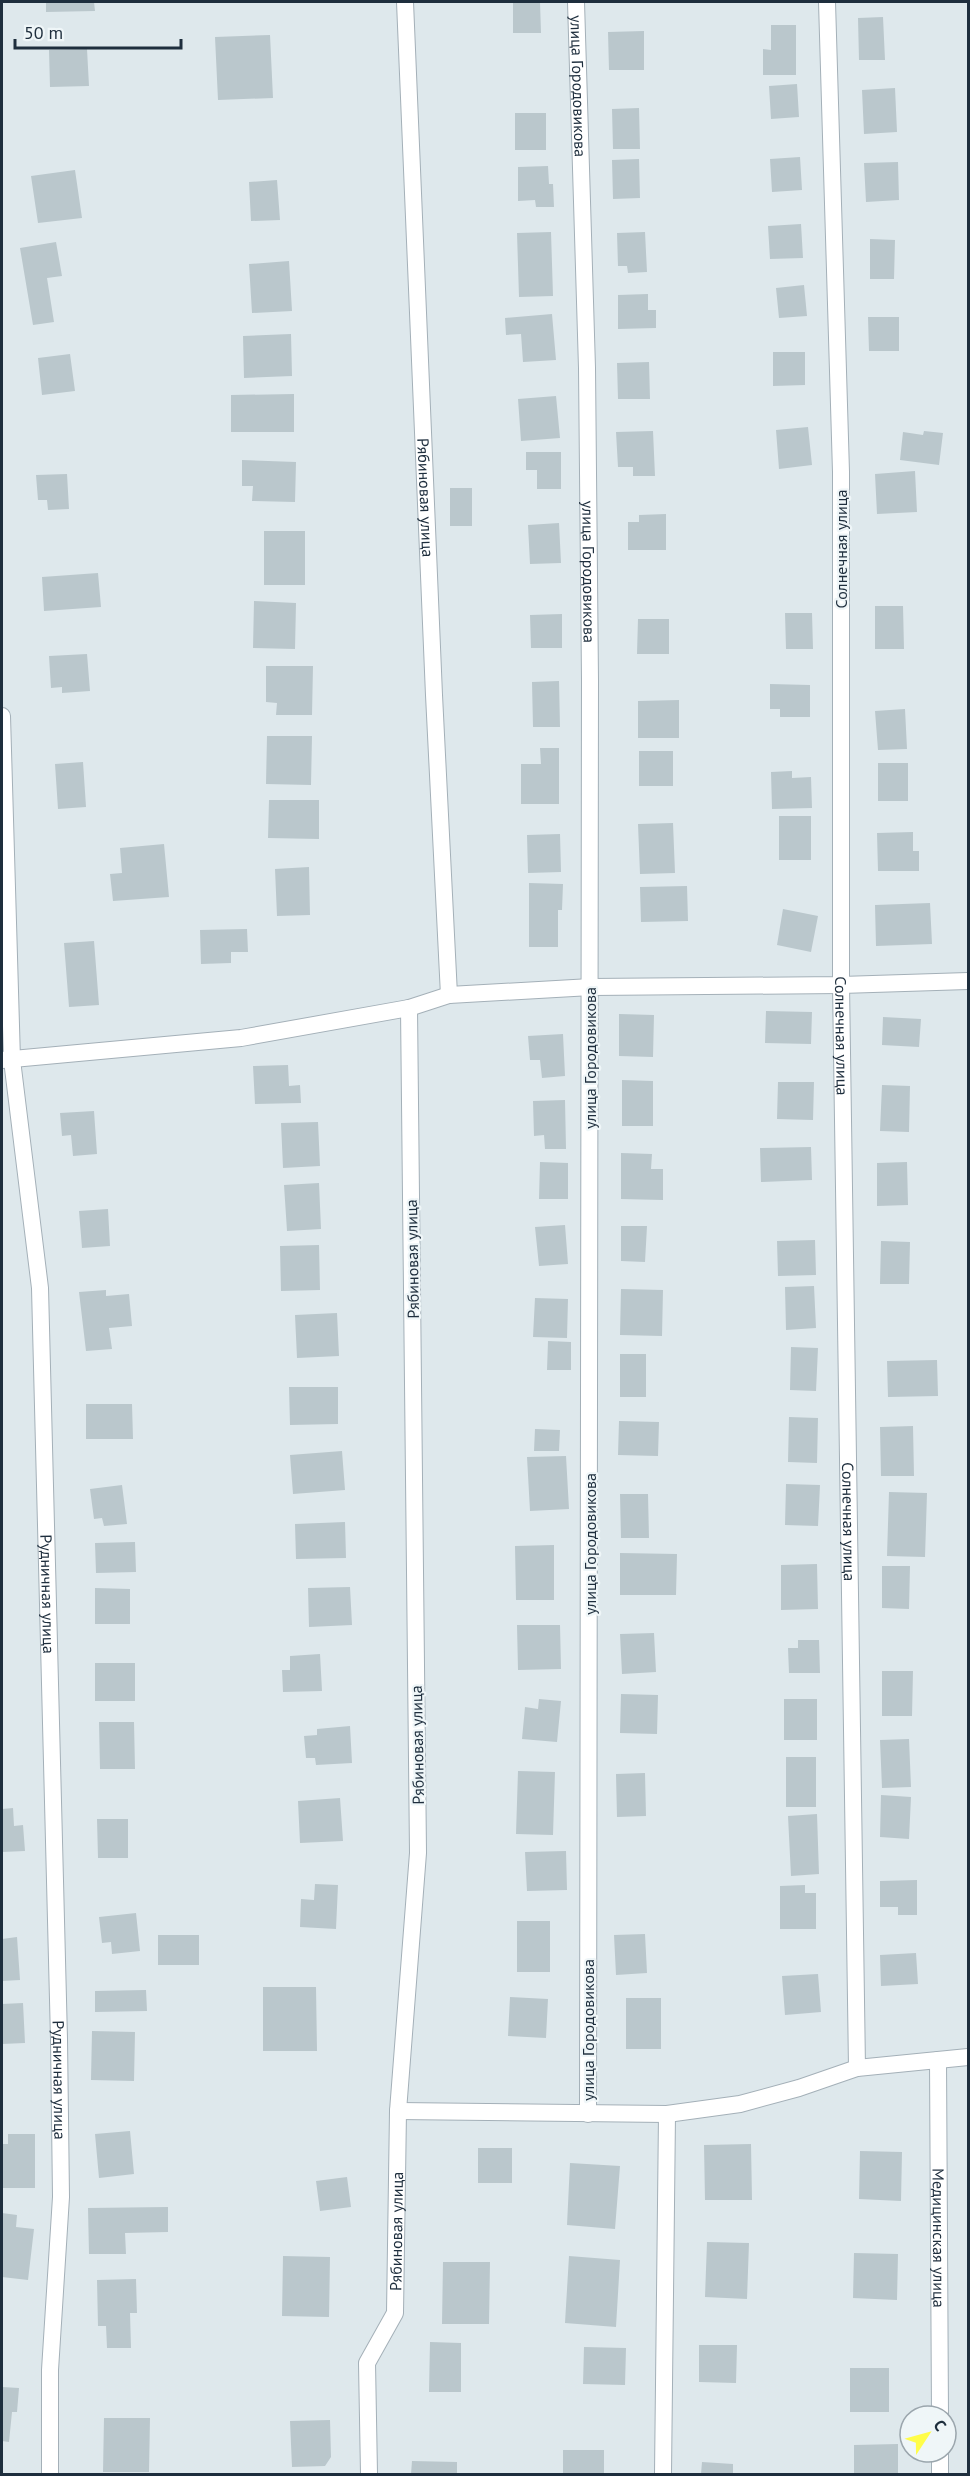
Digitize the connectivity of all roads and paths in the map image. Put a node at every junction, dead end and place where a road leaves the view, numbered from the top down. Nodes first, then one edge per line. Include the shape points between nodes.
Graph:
1 (405, 2) edge
2 (576, 2) edge
3 (827, 2) edge
4 (2, 716) edge
5 (969, 981) edge
6 (841, 985) junction
7 (591, 987) junction
8 (449, 994) junction
9 (409, 1008) junction
10 (7, 1060) edge
11 (969, 2057) edge
12 (938, 2060) junction
13 (857, 2068) junction
14 (398, 2111) junction
15 (588, 2114) junction
16 (667, 2114) junction
17 (940, 2404) edge
18 (50, 2475) edge
19 (369, 2475) edge
20 (663, 2475) edge

1 - 8 street, Рябиновая улица
2 - 7 street, улица Городовикова via 587,368
3 - 6 street, Солнечная улица via 842,472
4 - 10 street, Рудничная улица
5 - 6 street
6 - 7 street
6 - 13 street, Солнечная улица
7 - 8 street
7 - 15 street, улица Городовикова
8 - 9 street
9 - 10 street via 241,1038
9 - 14 street, Рябиновая улица via 418,1853
10 - 18 street, Рудничная улица via 39,1288 61,2197 50,2370
11 - 12 street
12 - 13 street
12 - 17 street, Медицинская улица
13 - 16 street via 740,2104
14 - 15 street
14 - 19 street, Рябиновая улица via 395,2313 367,2363
15 - 16 street
16 - 20 street

